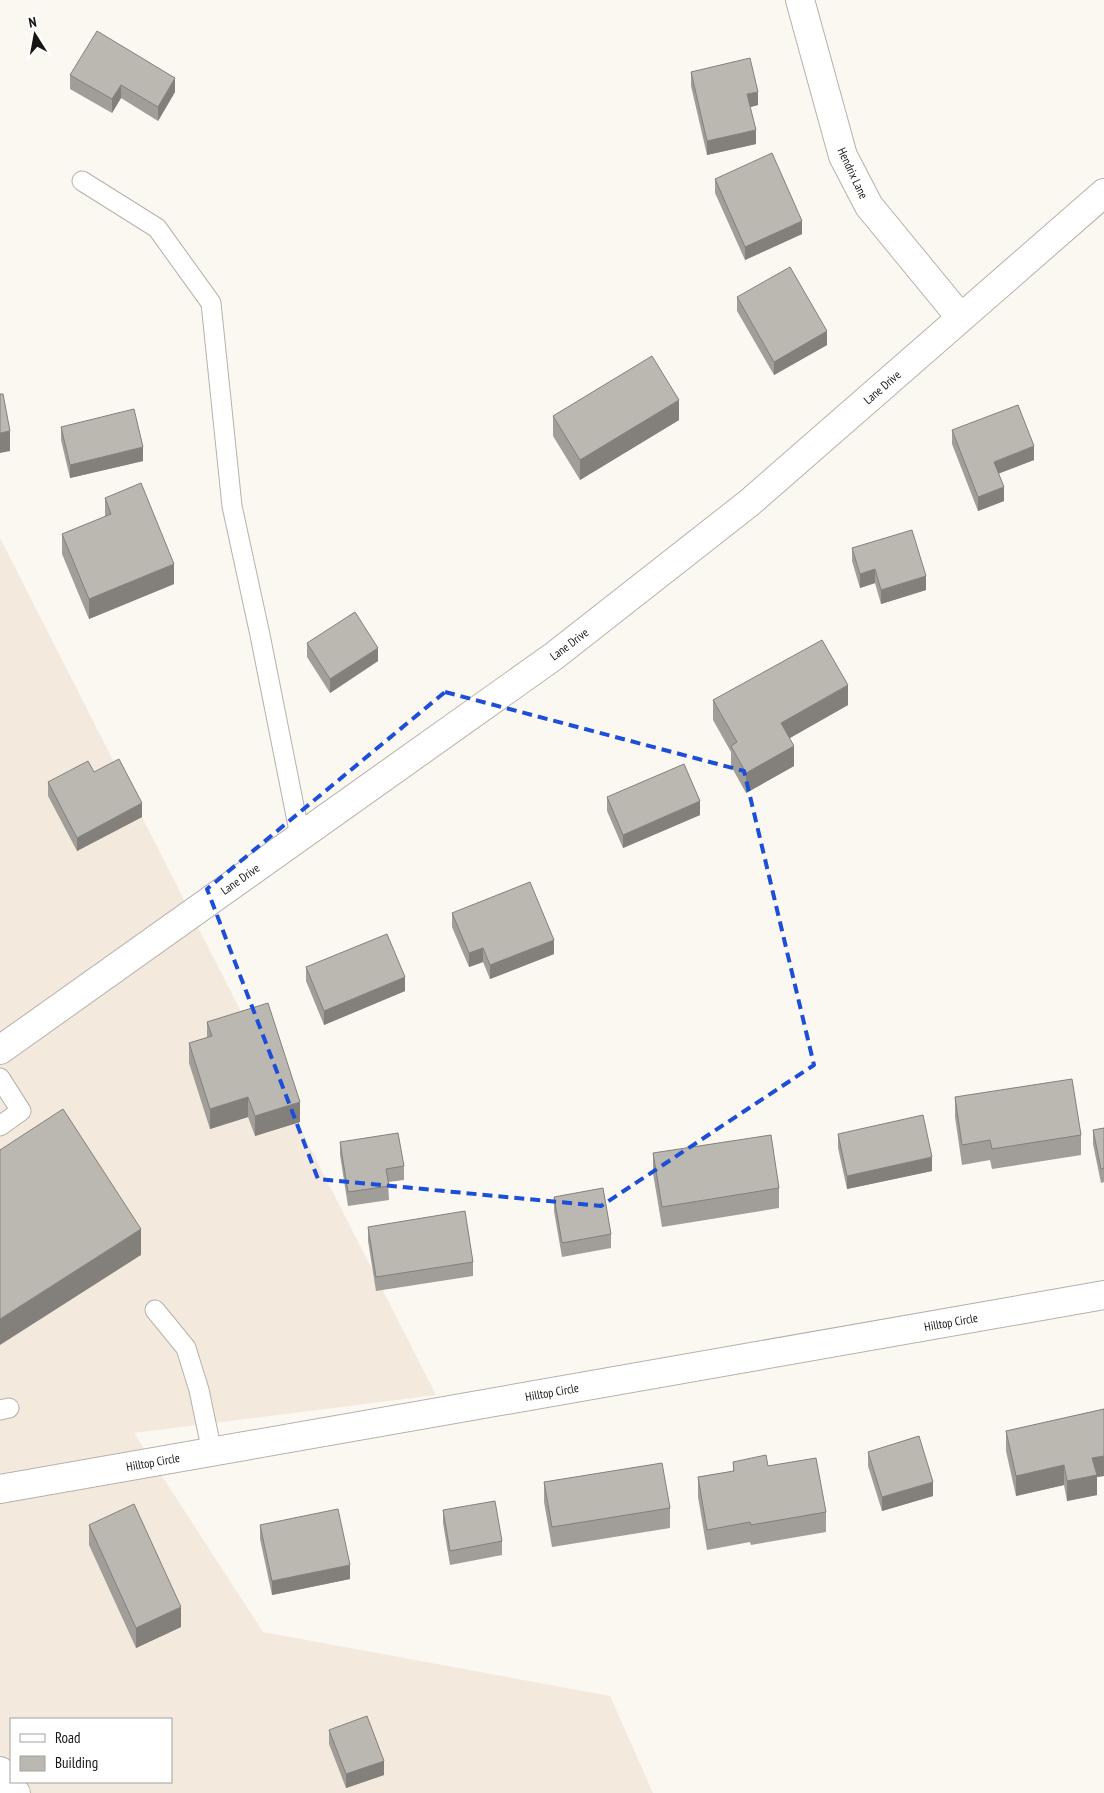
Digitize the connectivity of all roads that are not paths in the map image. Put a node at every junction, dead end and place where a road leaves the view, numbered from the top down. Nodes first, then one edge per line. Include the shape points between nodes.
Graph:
1 (800, 0) edge
2 (82, 181) dead end
3 (1104, 194) edge
4 (961, 318) junction
5 (300, 836) junction
6 (0, 1050) edge
7 (0, 1078) edge
8 (0, 1126) edge
9 (1104, 1295) edge
10 (156, 1310) dead end
11 (212, 1452) junction
12 (0, 1489) edge
13 (0, 1771) edge
14 (16, 1793) edge

1 - 4 street, Hendrix Lane via 842,156 869,206
2 - 5 lane via 157,228 212,303 232,506
3 - 4 street, Lane Drive
4 - 5 street, Lane Drive via 720,526 554,656
5 - 6 street, Lane Drive
7 - 8 lane via 21,1111
9 - 11 street, Hilltop Circle
10 - 11 lane via 186,1348 200,1390
11 - 12 street, Hilltop Circle
13 - 14 street

